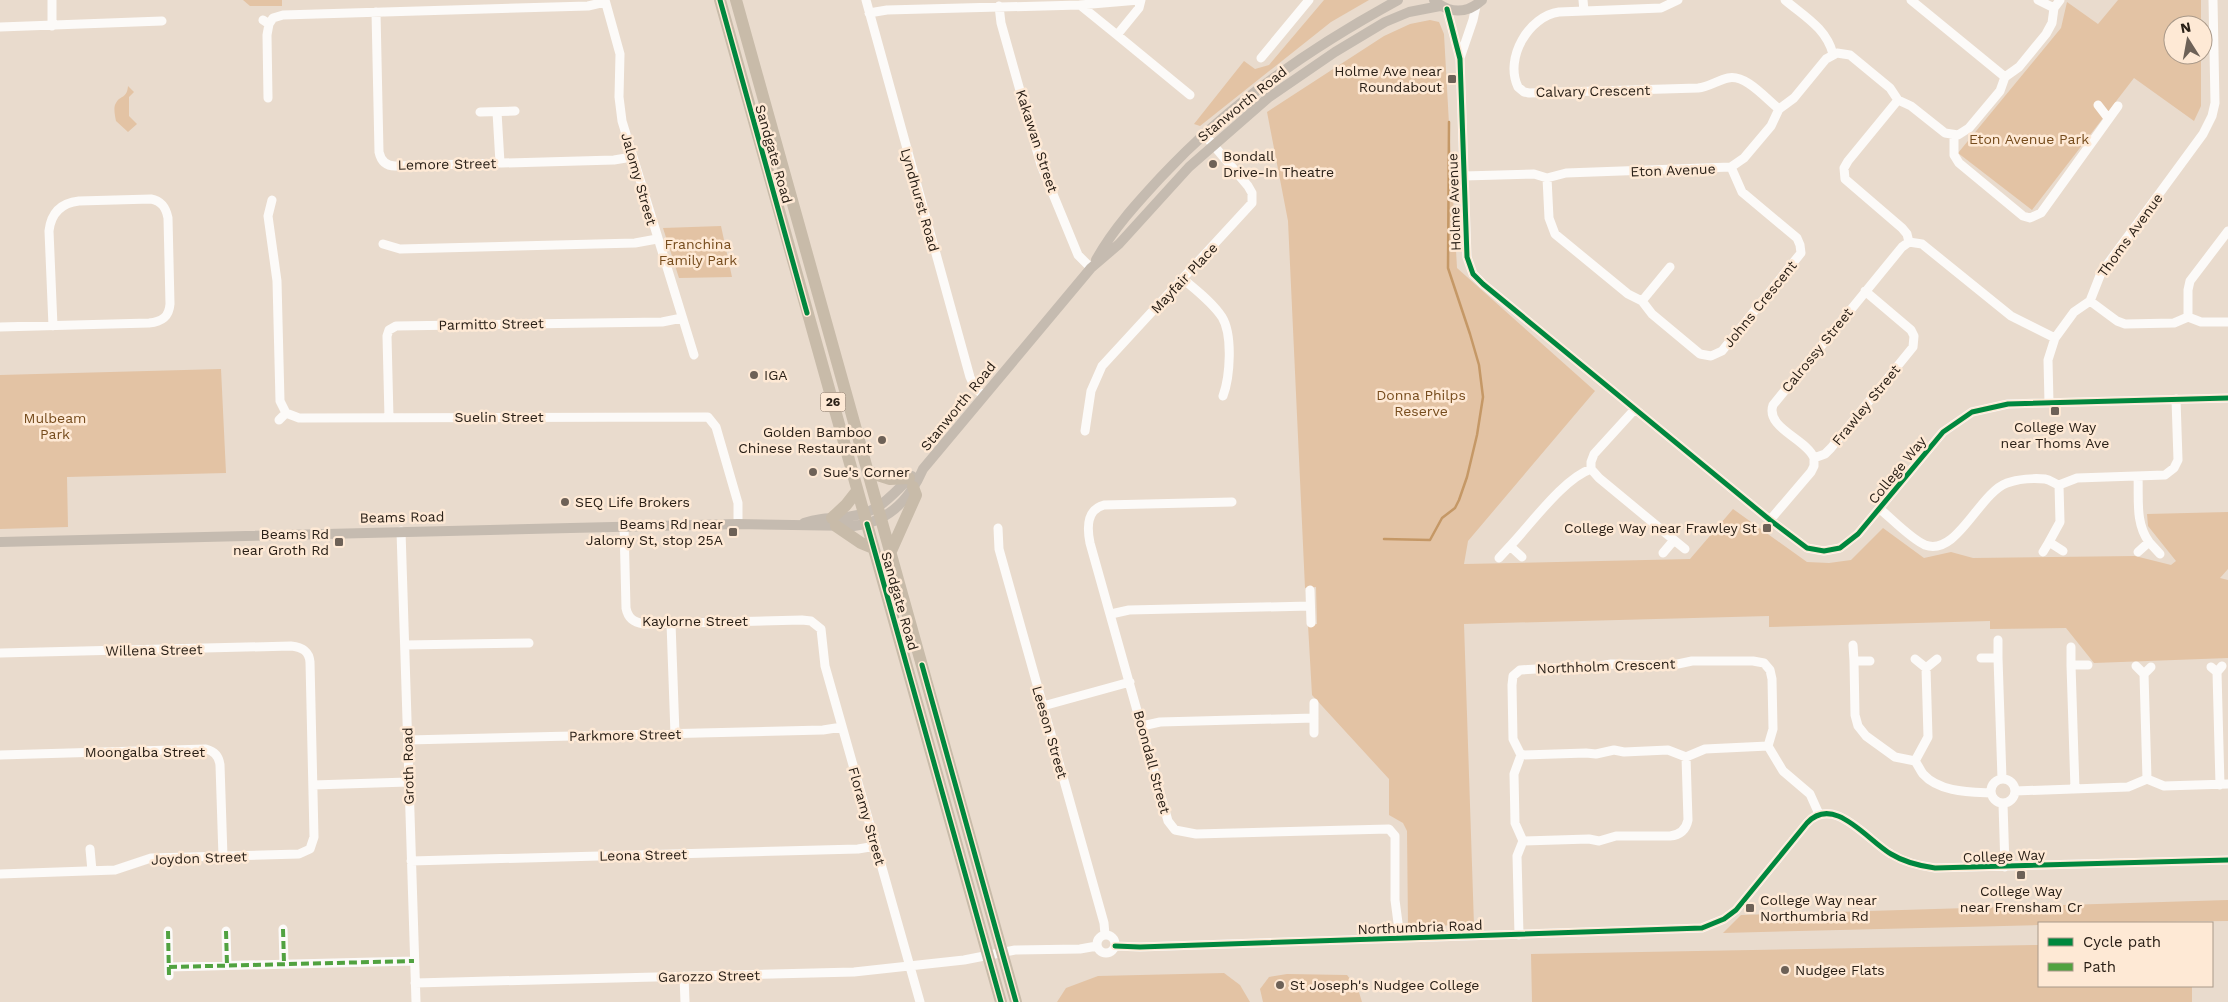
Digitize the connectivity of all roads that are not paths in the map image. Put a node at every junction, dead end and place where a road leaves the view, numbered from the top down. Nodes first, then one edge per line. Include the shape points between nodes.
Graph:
1 (52, 0) edge
2 (720, 0) edge
3 (736, 0) edge
4 (866, 0) edge
5 (1140, 0) edge
6 (1309, 0) edge
7 (1398, 0) edge
8 (1583, 0) edge
9 (1598, 0) edge
10 (1678, 0) edge
11 (1785, 0) edge
12 (1911, 0) edge
13 (2038, 0) edge
14 (2060, 0) edge
15 (2213, 0) edge
16 (605, 1) edge
17 (1479, 3) edge
18 (1080, 4) junction
19 (1441, 5) edge
20 (999, 6) junction
21 (2054, 8) junction
22 (1598, 10) junction
23 (1584, 11) junction
24 (376, 12) junction
25 (870, 13) junction
26 (162, 21) dead end
27 (52, 26) junction
28 (0, 27) edge
29 (1117, 35) junction
30 (1833, 54) junction
31 (1261, 58) dead end
32 (1460, 60) junction
33 (2005, 77) junction
34 (1190, 96) dead end
35 (268, 98) dead end
36 (1898, 100) junction
37 (2098, 105) dead end
38 (2118, 106) dead end
39 (1779, 109) junction
40 (515, 111) dead end
41 (480, 112) dead end
42 (497, 112) junction
43 (2108, 118) junction
44 (1204, 134) junction
45 (1954, 135) junction
46 (1214, 144) junction
47 (632, 157) junction
48 (500, 163) junction
49 (1731, 167) junction
50 (1464, 176) junction
51 (1547, 178) junction
52 (272, 200) dead end
53 (2228, 231) edge
54 (657, 239) junction
55 (1910, 242) junction
56 (383, 244) dead end
57 (1670, 267) dead end
58 (1092, 268) junction
59 (1183, 278) junction
60 (1865, 291) junction
61 (1642, 300) junction
62 (2090, 301) junction
63 (2188, 317) junction
64 (682, 318) junction
65 (2228, 322) edge
66 (52, 326) junction
67 (0, 327) edge
68 (2055, 338) junction
69 (694, 355) dead end
70 (984, 396) junction
71 (1223, 396) dead end
72 (2228, 398) edge
73 (2176, 399) junction
74 (2049, 403) junction
75 (1635, 408) junction
76 (389, 418) junction
77 (1085, 431) dead end
78 (1814, 458) junction
79 (1591, 469) junction
80 (868, 472) junction
81 (2138, 476) junction
82 (911, 482) junction
83 (2059, 485) junction
84 (857, 491) junction
85 (1232, 502) dead end
86 (1880, 509) junction
87 (880, 512) junction
88 (865, 518) junction
89 (1770, 520) junction
90 (834, 522) junction
91 (738, 524) junction
92 (624, 526) junction
93 (998, 528) dead end
94 (401, 531) junction
95 (1674, 540) junction
96 (0, 542) edge
97 (2049, 542) junction
98 (2149, 542) junction
99 (1510, 546) junction
100 (873, 548) junction
101 (1685, 549) dead end
102 (891, 551) junction
103 (2063, 551) dead end
104 (2043, 552) dead end
105 (2138, 552) dead end
106 (1663, 554) dead end
107 (2160, 554) dead end
108 (1522, 557) dead end
109 (1499, 558) dead end
110 (1310, 590) dead end
111 (1310, 606) junction
112 (1111, 614) junction
113 (671, 623) junction
114 (1311, 623) dead end
115 (821, 629) joint
116 (1998, 640) dead end
117 (529, 643) dead end
118 (405, 645) junction
119 (1853, 645) dead end
120 (2071, 648) dead end
121 (0, 653) edge
122 (1981, 658) dead end
123 (1998, 658) junction
124 (1915, 659) dead end
125 (1937, 659) dead end
126 (1854, 661) junction
127 (1870, 661) dead end
128 (2088, 665) dead end
129 (2071, 666) junction
130 (2136, 666) dead end
131 (1926, 668) junction
132 (2217, 669) dead end
133 (1130, 682) junction
134 (1314, 702) dead end
135 (1043, 706) junction
136 (1314, 718) junction
137 (1142, 726) junction
138 (842, 727) junction
139 (1314, 733) dead end
140 (675, 734) junction
141 (408, 740) junction
142 (1768, 746) junction
143 (1521, 754) junction
144 (0, 755) edge
145 (1686, 757) junction
146 (1915, 761) junction
147 (2002, 779) junction
148 (2148, 779) junction
149 (408, 782) junction
150 (313, 784) junction
151 (2224, 785) edge
152 (2075, 789) junction
153 (2015, 791) junction
154 (1990, 793) junction
155 (2003, 804) junction
156 (1819, 814) junction
157 (1523, 841) junction
158 (876, 846) junction
159 (90, 849) dead end
160 (223, 857) junction
161 (2228, 860) edge
162 (411, 861) junction
163 (2005, 867) junction
164 (92, 871) junction
165 (0, 874) edge
166 (283, 929) dead end
167 (226, 931) dead end
168 (168, 932) dead end
169 (1105, 935) junction
170 (1519, 935) junction
171 (1400, 938) junction
172 (1097, 946) junction
173 (1115, 946) junction
174 (1001, 952) junction
175 (988, 955) junction
176 (414, 960) junction
177 (284, 963) junction
178 (228, 965) junction
179 (910, 966) junction
180 (684, 976) junction
181 (415, 983) junction
182 (416, 1002) edge
183 (685, 1002) edge
184 (920, 1002) edge
185 (1001, 1002) edge
186 (1016, 1002) edge

1 - 27 street
2 - 84 highway, Sandgate Road / 26
3 - 80 highway, Sandgate Road / 26
4 - 25 street, Lyndhurst Road
5 - 18 street
5 - 29 street via 1139,8
6 - 31 street, Stanworth Road
7 - 44 main road, Stanworth Road via 1336,34 1290,65 1241,101
8 - 23 street
9 - 22 street
10 - 22 street, Calvary Crescent via 1661,8
11 - 30 street via 1823,32
12 - 33 street
13 - 21 street
14 - 21 street
15 - 62 street, Thoms Avenue via 2212,116 2204,134 2100,273
16 - 24 street via 588,6
16 - 47 street, Jalomy Street via 620,54 620,106
17 - 19 main road, Stanworth Road via 1457,11
17 - 32 street, Holme Avenue
18 - 20 street
18 - 29 street
19 - 32 street, Holme Avenue
19 - 46 main road, Stanworth Road via 1397,16 1343,47 1275,93
20 - 25 street
20 - 58 street, Kakawan Street via 1042,165 1080,258
21 - 33 street via 2046,34 2019,67
22 - 23 street, Calvary Crescent
23 - 39 street, Calvary Crescent via 1552,13 1531,28 1515,58 1515,79 1520,90 1698,88 1726,78 1737,78
24 - 35 street via 283,15 266,22
24 - 48 street, Lemore Street via 382,160 395,166
25 - 70 street, Lyndhurst Road via 970,377
26 - 27 street
27 - 28 street
29 - 34 street
30 - 36 street via 1850,55 1890,88
30 - 39 street, Eton Avenue via 1794,98
32 - 50 street, Holme Avenue
33 - 45 street via 2000,91 1969,128
36 - 45 street via 1911,106 1941,130
36 - 55 street via 1848,161 1843,172 1849,184 1906,232
37 - 43 street
38 - 43 street
39 - 49 street, Eton Avenue via 1771,126 1744,158
40 - 42 street
41 - 42 street
42 - 48 street
43 - 45 street via 2041,213 2030,218 2023,216 1958,163 1954,155
44 - 46 street, Mayfair Place
44 - 58 main road, Stanworth Road via 1110,235
46 - 58 main road, Stanworth Road
46 - 59 street, Mayfair Place via 1248,186 1252,202
47 - 48 street, Lemore Street
47 - 54 street, Jalomy Street
49 - 51 street, Eton Avenue via 1566,173
49 - 61 street, Johns Crescent via 1742,192 1799,241 1798,257 1722,351 1711,356 1700,354 1652,314
50 - 51 street, Eton Avenue via 1534,174
50 - 75 street, Holme Avenue via 1467,257 1474,274
51 - 61 street, Johns Crescent via 1549,218 1555,234 1628,294
52 - 76 street, Suelin Street via 268,216 277,282 283,416
53 - 63 street via 2190,281
54 - 56 street via 635,243 400,249
54 - 64 street, Jalomy Street
55 - 60 street, Calrossy Street via 1902,247
55 - 68 street via 1922,244 2011,316
57 - 61 street
58 - 70 main road, Stanworth Road
59 - 71 street via 1216,309 1224,322 1229,377
59 - 77 street, Mayfair Place via 1102,366 1091,390
60 - 78 street, Calrossy Street via 1772,408 1778,424
60 - 78 street, Frawley Street via 1908,327 1913,333 1914,343 1831,448
62 - 63 street via 2125,324 2174,323
62 - 68 street via 2074,312
63 - 65 street via 2201,322
64 - 69 street, Jalomy Street
64 - 76 street, Parmitto Street via 662,322 396,326 389,330 387,336
66 - 66 street via 155,323 166,316 170,304 168,218 159,201 79,202 58,210 49,231
66 - 67 street
68 - 74 street via 2048,360
70 - 82 main road, Stanworth Road
72 - 73 street, College Way
73 - 74 street, College Way
73 - 81 street via 2176,464 2165,475
74 - 86 street, College Way via 1998,405 1972,412 1959,420 1943,432
75 - 79 street via 1594,454
75 - 89 street, College Way
76 - 91 street, Suelin Street via 698,417 712,420 738,503
78 - 89 street via 1811,472
79 - 95 street
79 - 99 street via 1569,482
80 - 82 highway
80 - 87 highway, Sandgate Road / 26
81 - 83 street via 2077,478
81 - 98 street via 2139,522
82 - 87 main road, Stanworth Road via 894,511
82 - 102 highway via 916,495
83 - 86 street via 2044,479 2014,480 2002,484 1953,538 1940,546 1924,544
83 - 97 street via 2060,522
84 - 88 highway, Sandgate Road / 26
84 - 90 highway
85 - 112 street, Boondall Street via 1104,505 1094,511 1089,522 1089,534
86 - 89 street, College Way via 1849,543 1830,550 1818,551 1802,545
87 - 88 main road, Stanworth Road
87 - 102 highway, Sandgate Road / 26
88 - 90 main road, Beams Road
88 - 100 highway, Sandgate Road / 26
90 - 91 main road, Beams Road via 816,526 804,523
90 - 100 highway
91 - 92 main road, Beams Road
92 - 94 main road, Beams Road
92 - 113 street, Kaylorne Street via 628,615 641,623
93 - 135 street, Leeson Street via 999,549
94 - 96 main road, Beams Road
94 - 118 street, Groth Road
95 - 101 street
95 - 106 street
97 - 103 street
97 - 104 street
98 - 105 street
98 - 107 street
99 - 108 street
99 - 109 street
100 - 175 highway, Sandgate Road / 26
102 - 174 highway, Sandgate Road / 26
110 - 111 street
111 - 112 street via 1129,610
111 - 114 street
112 - 133 street, Boondall Street
113 - 115 street, Kaylorne Street via 802,620 811,621
113 - 140 street
115 - 138 street, Floramy Street via 825,666
116 - 123 street
117 - 118 street
118 - 141 street, Groth Road
119 - 126 street
120 - 129 street
121 - 150 street, Willena Street via 300,647 307,652 310,662
122 - 123 street
123 - 147 street
124 - 131 street
125 - 131 street
126 - 127 street
126 - 146 street via 1854,707 1858,726 1866,736 1895,757
128 - 129 street
129 - 152 street
130 - 148 street via 2148,671
131 - 146 street via 1928,737
132 - 151 street
133 - 135 street
133 - 137 street, Boondall Street
134 - 136 street
135 - 169 street, Leeson Street
136 - 137 street via 1160,722
136 - 139 street
137 - 171 street, Boondall Street via 1168,821 1180,832 1382,828 1391,831 1395,839 1395,900
138 - 140 street, Parkmore Street
138 - 158 street, Floramy Street
140 - 141 street, Parkmore Street
141 - 149 street, Groth Road
142 - 143 street, Northholm Crescent via 1773,730 1772,679 1764,664 1753,661 1611,664 1594,668 1528,668 1516,674 1512,685 1513,736
142 - 145 street via 1705,749
142 - 156 street via 1783,771 1810,794
143 - 145 street via 1668,750
143 - 157 street via 1514,774 1516,823
144 - 160 street, Moongalba Street via 212,751 220,765
145 - 157 street via 1688,820 1679,834 1616,836 1599,841
146 - 154 street via 1924,775 1941,785
147 - 153 street via 2010,781
147 - 154 street via 1992,785
148 - 151 street via 2164,786
148 - 152 street via 2132,787
149 - 150 street
149 - 162 street, Groth Road
150 - 160 street, Joydon Street via 314,840 309,851 296,855
152 - 153 street
153 - 155 street via 2010,801
154 - 155 street via 1996,802
155 - 163 street
156 - 163 street, College Way via 1834,813 1842,817 1891,854 1915,864 1948,869
156 - 170 street, Northumbria Road via 1809,820 1741,905 1709,926
157 - 170 street via 1517,856
158 - 162 street, Leona Street via 858,850
158 - 179 street, Floramy Street
159 - 164 street
160 - 164 street, Joydon Street via 151,858 116,870
161 - 163 street, College Way
162 - 176 street, Groth Road
164 - 165 street, Joydon Street
166 - 177 street
167 - 178 street
168 - 178 street via 169,971
169 - 172 street
169 - 173 street via 1112,938
170 - 171 street, Northumbria Road
171 - 173 street, Northumbria Road
172 - 173 street via 1106,953
172 - 174 street
174 - 175 street, Garozzo Street
174 - 186 highway, Sandgate Road / 26
175 - 179 street, Garozzo Street
175 - 185 highway, Sandgate Road / 26
176 - 177 street
176 - 181 street, Groth Road
177 - 178 street
179 - 180 street, Garozzo Street via 854,972
179 - 184 street, Floramy Street
180 - 181 street, Garozzo Street
180 - 183 street
181 - 182 street, Groth Road

